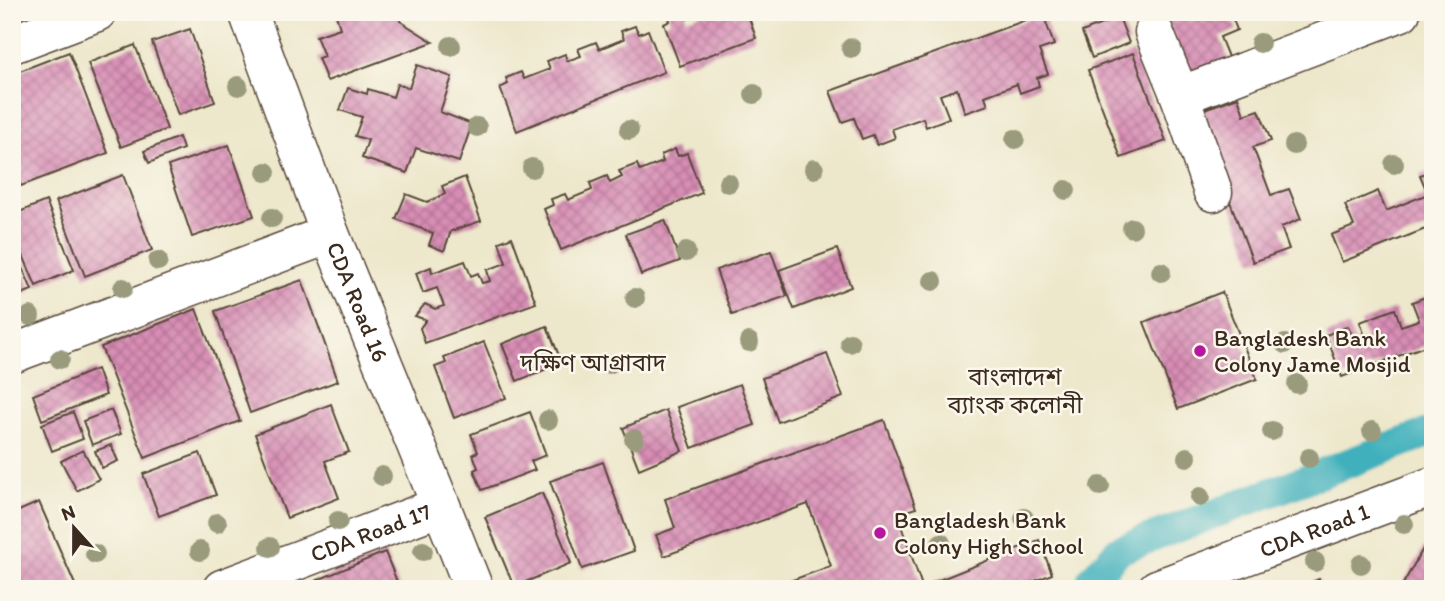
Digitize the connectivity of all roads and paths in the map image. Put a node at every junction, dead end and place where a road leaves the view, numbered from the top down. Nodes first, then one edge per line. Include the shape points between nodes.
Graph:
1 (97, 12) edge
2 (248, 12) edge
3 (1401, 12) edge
4 (1154, 32) dead end
5 (12, 44) edge
6 (1180, 96) junction
7 (1213, 192) dead end
8 (330, 234) junction
9 (12, 354) edge
10 (1433, 485) edge
11 (442, 506) junction
12 (222, 589) edge
13 (474, 589) edge
14 (1157, 589) edge

1 - 5 street
2 - 8 street, CDA Road 16
3 - 6 street
4 - 6 street
6 - 7 street
8 - 9 street
8 - 11 street, CDA Road 16
10 - 14 street, CDA Road 1
11 - 12 street, CDA Road 17
11 - 13 street, CDA Road 16

